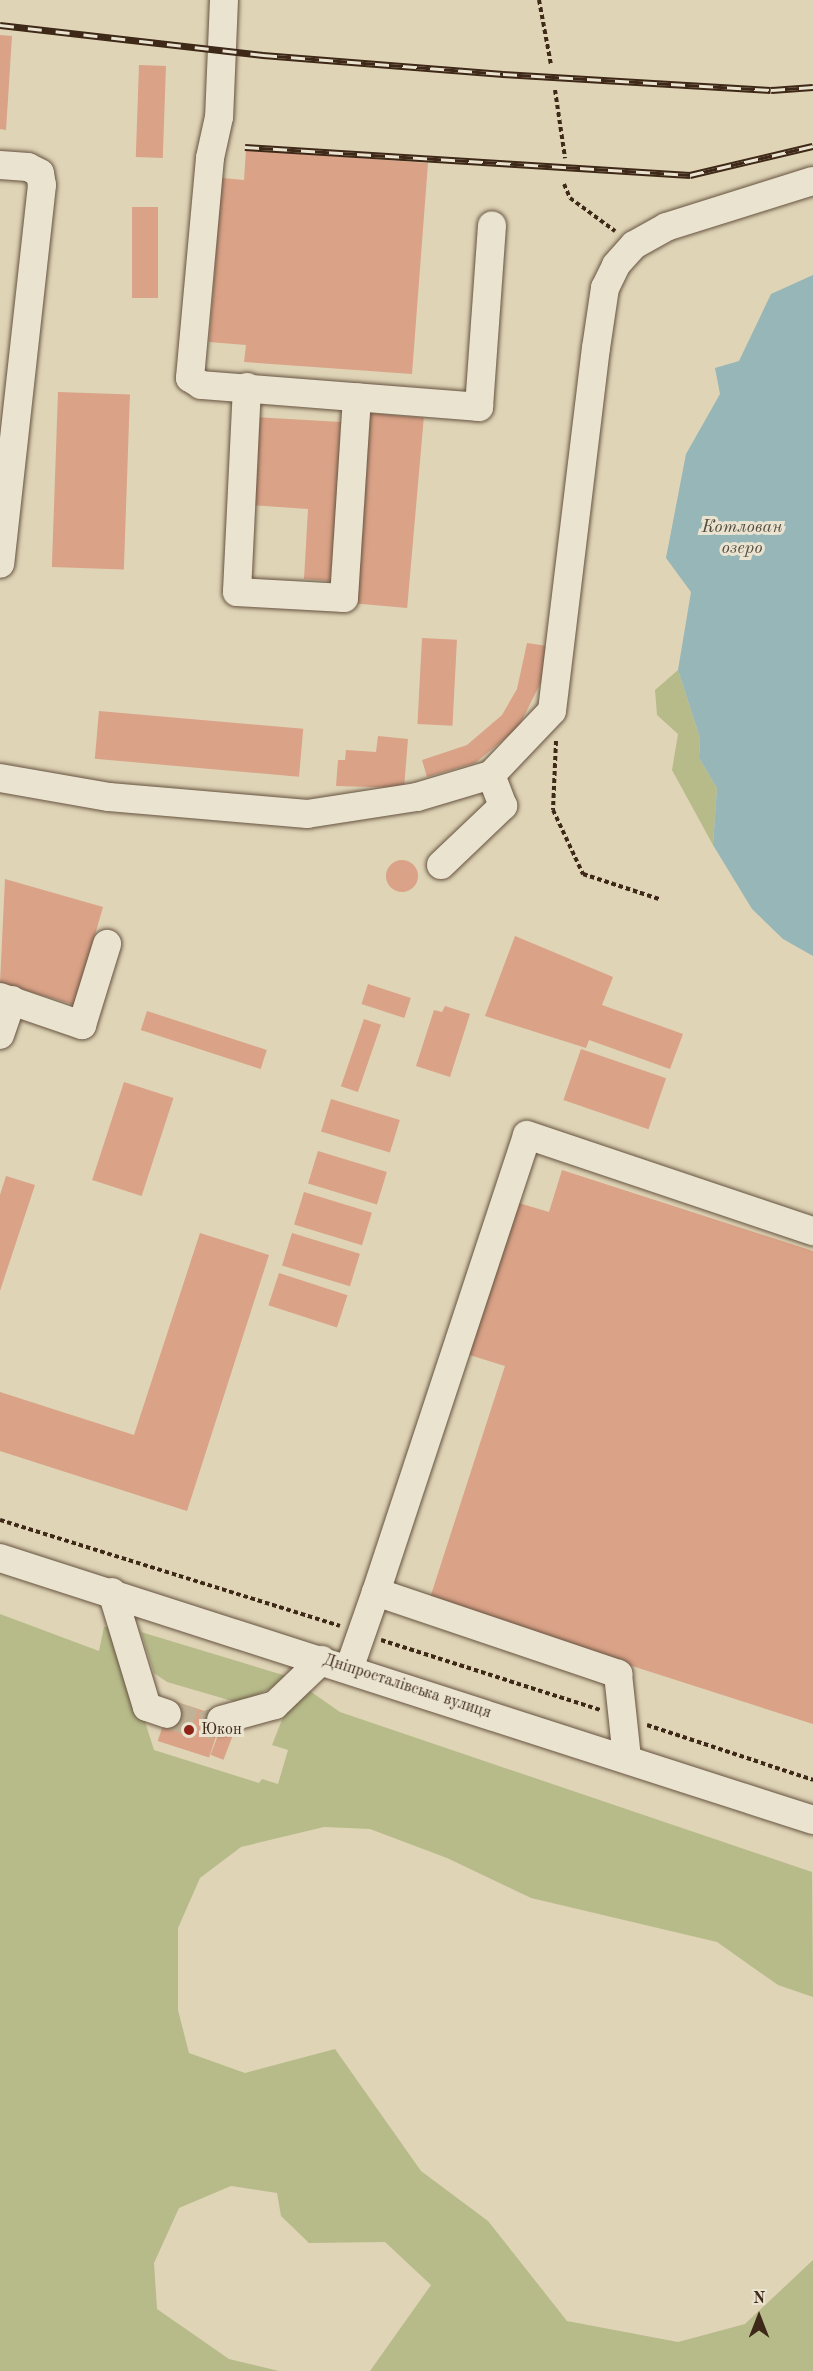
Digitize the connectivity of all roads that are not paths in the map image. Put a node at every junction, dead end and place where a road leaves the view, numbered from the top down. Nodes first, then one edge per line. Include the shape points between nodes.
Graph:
1 (224, 0) edge
2 (0, 165) edge
3 (813, 181) edge
4 (492, 225) dead end
5 (11, 354) edge
6 (247, 387) junction
7 (357, 396) junction
8 (0, 564) edge
9 (491, 775) junction
10 (0, 778) edge
11 (441, 865) dead end
12 (107, 944) dead end
13 (6, 999) edge
14 (0, 1035) edge
15 (813, 1231) edge
16 (0, 1558) edge
17 (112, 1592) junction
18 (376, 1592) junction
19 (322, 1660) junction
20 (349, 1669) junction
21 (166, 1714) tunnel mouth
22 (221, 1720) tunnel mouth
23 (627, 1758) junction
24 (813, 1820) edge

1 - 6 street via 219,117 188,359 189,378 201,385
2 - 5 street via 28,167 40,173 42,185
3 - 9 street via 666,227 634,245 605,288 552,711
4 - 7 street via 479,406
5 - 8 street
6 - 7 street
6 - 7 street via 237,592 344,597
9 - 10 street via 417,797 307,814 109,797
9 - 11 street via 503,806
12 - 13 street via 82,1025
13 - 14 street
15 - 18 street via 527,1135
16 - 17 street, Дніпросталівська вулиця
17 - 19 street, Дніпросталівська вулиця
17 - 21 street via 147,1707
18 - 20 street
18 - 23 street via 618,1674
19 - 20 street, Дніпросталівська вулиця
19 - 22 street via 275,1705
20 - 23 street, Дніпросталівська вулиця
23 - 24 street, Дніпросталівська вулиця

